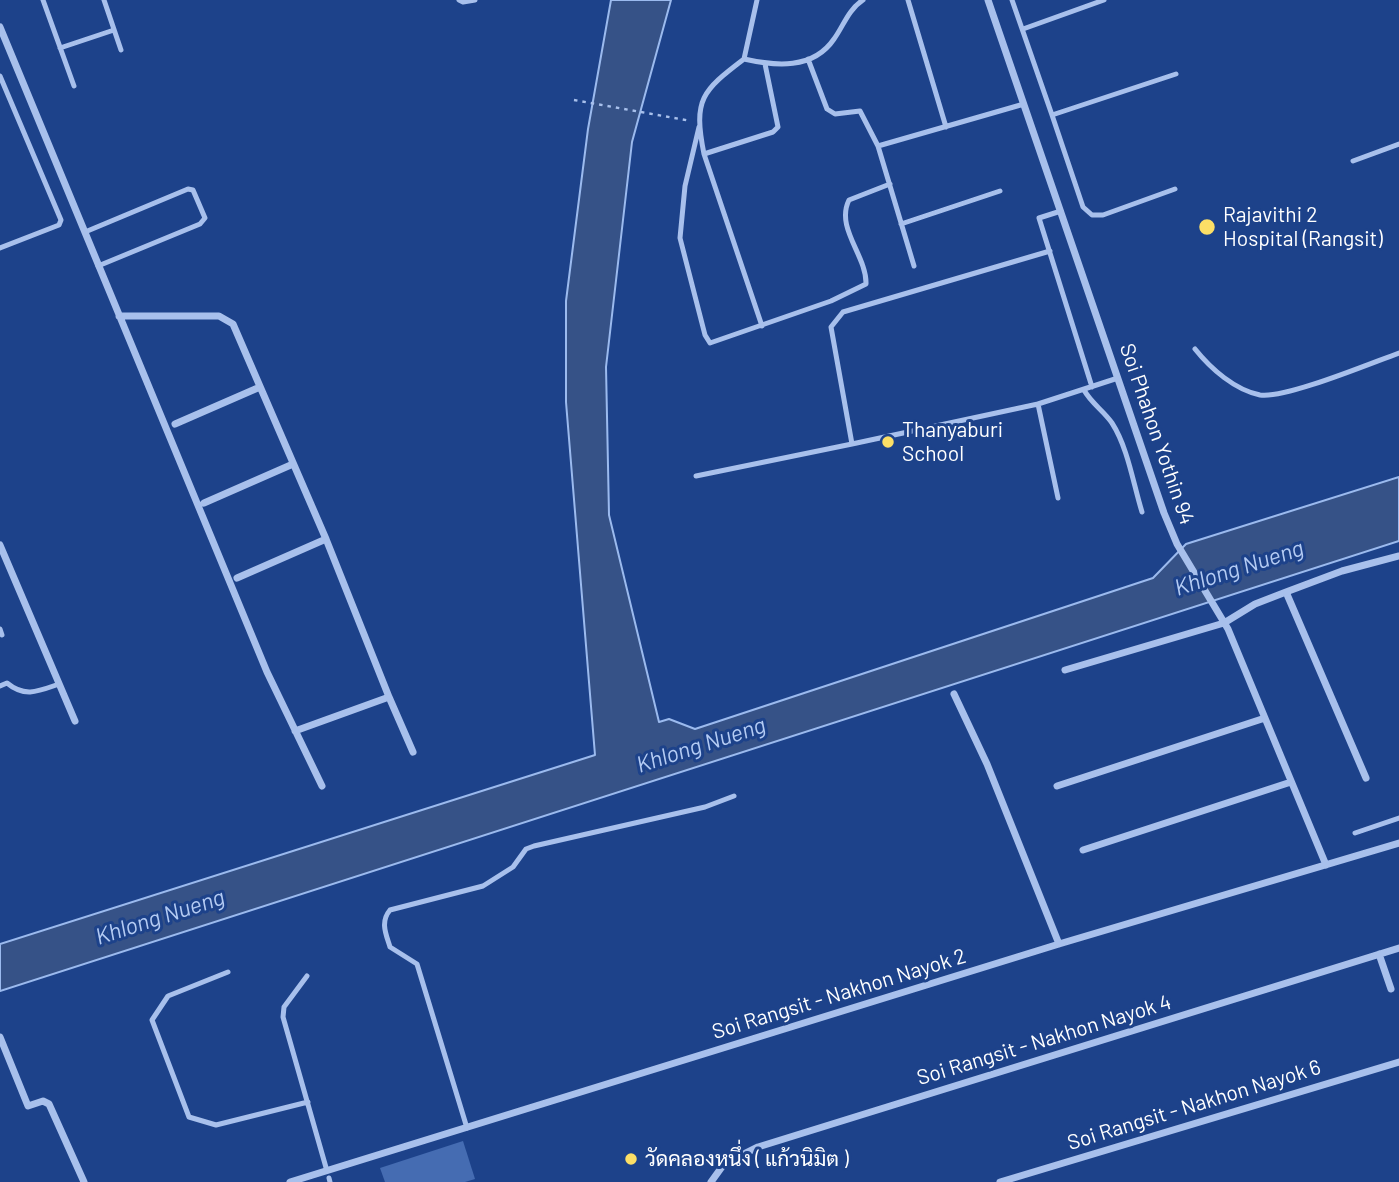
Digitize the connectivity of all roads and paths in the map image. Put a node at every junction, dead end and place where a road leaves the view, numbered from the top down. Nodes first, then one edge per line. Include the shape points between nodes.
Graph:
1 (43, 0) edge
2 (104, 0) edge
3 (459, 0) edge
4 (475, 0) edge
5 (757, 0) edge
6 (863, 0) edge
7 (908, 0) edge
8 (988, 0) edge
9 (1013, 0) edge
10 (1104, 0) edge
11 (0, 27) edge
12 (1023, 29) junction
13 (114, 30) junction
14 (60, 48) junction
15 (121, 50) dead end
16 (744, 59) junction
17 (808, 59) junction
18 (765, 64) junction
19 (1176, 74) dead end
20 (0, 76) edge
21 (74, 86) dead end
22 (574, 100) dead end
23 (1024, 104) junction
24 (1052, 115) junction
25 (699, 125) junction
26 (946, 127) junction
27 (1399, 144) edge
28 (878, 146) junction
29 (704, 154) junction
30 (1353, 161) dead end
31 (890, 184) junction
32 (1175, 189) dead end
33 (1000, 191) dead end
34 (1061, 211) junction
35 (901, 224) junction
36 (85, 232) junction
37 (0, 248) edge
38 (1051, 251) junction
39 (98, 265) junction
40 (914, 266) dead end
41 (119, 316) junction
42 (762, 326) junction
43 (1195, 349) dead end
44 (1399, 353) edge
45 (1118, 378) junction
46 (260, 387) junction
47 (1092, 387) junction
48 (1084, 390) junction
49 (1038, 404) junction
50 (175, 424) dead end
51 (852, 444) junction
52 (293, 464) junction
53 (696, 476) dead end
54 (1058, 498) dead end
55 (204, 502) dead end
56 (1142, 512) dead end
57 (326, 539) junction
58 (0, 545) edge
59 (1399, 556) edge
60 (237, 578) dead end
61 (1286, 592) junction
62 (1222, 619) junction
63 (1065, 670) dead end
64 (59, 684) junction
65 (0, 686) edge
66 (954, 694) dead end
67 (389, 697) junction
68 (1265, 718) junction
69 (75, 721) dead end
70 (295, 732) junction
71 (412, 751) dead end
72 (1366, 778) dead end
73 (1291, 782) junction
74 (322, 786) dead end
75 (1057, 786) dead end
76 (734, 796) dead end
77 (1399, 818) edge
78 (1355, 832) dead end
79 (1399, 843) edge
80 (1083, 850) dead end
81 (1326, 865) junction
82 (1059, 944) junction
83 (1399, 948) edge
84 (1379, 954) junction
85 (228, 972) dead end
86 (307, 976) dead end
87 (1391, 989) dead end
88 (0, 1037) edge
89 (1399, 1062) edge
90 (308, 1102) junction
91 (467, 1128) junction
92 (328, 1177) edge
93 (84, 1182) edge
94 (290, 1182) edge
95 (711, 1182) edge
96 (1000, 1182) edge

1 - 14 lane
2 - 13 lane
3 - 4 lane
5 - 16 lane
6 - 17 lane via 854,6 828,46
7 - 26 lane
8 - 23 street, Soi Phahon Yothin 94
9 - 12 lane
10 - 12 lane
11 - 36 street
12 - 24 lane
13 - 14 lane
13 - 15 lane
14 - 21 lane
16 - 18 lane
16 - 25 lane via 712,82
17 - 18 lane via 779,66
17 - 28 lane via 827,109 835,114 860,111
18 - 29 lane via 778,127
19 - 24 lane
20 - 37 lane via 61,220 59,225
22 - 25 path
23 - 26 lane
23 - 34 street, Soi Phahon Yothin 94
24 - 32 lane via 1083,207 1092,215
25 - 29 lane
25 - 42 lane via 685,186 680,238 705,335 710,343
26 - 28 lane
27 - 30 lane
28 - 31 lane
29 - 42 lane
31 - 35 lane
31 - 42 lane via 849,200 845,208 866,284
33 - 35 lane
34 - 38 lane via 1039,218
34 - 45 street, Soi Phahon Yothin 94
35 - 40 lane
36 - 39 street
36 - 39 lane via 188,189 193,190 205,218 201,224
38 - 47 lane
38 - 51 lane via 835,318 831,327
39 - 41 street
41 - 46 street via 226,319 233,324
41 - 70 street
43 - 44 lane via 1232,382 1261,395 1274,395
45 - 47 lane
45 - 62 street, Soi Phahon Yothin 94 via 1177,544
46 - 50 street
46 - 52 street
47 - 48 lane
48 - 49 lane
48 - 56 lane via 1118,435
49 - 51 lane
49 - 54 lane
51 - 53 lane
52 - 55 street
52 - 57 street
57 - 60 street
57 - 67 street
58 - 64 street
59 - 61 street
61 - 62 street
61 - 72 street
62 - 63 street
62 - 68 street, Soi Phahon Yothin 94
64 - 65 lane via 29,694 7,683
64 - 69 street
66 - 82 street
67 - 70 street
67 - 71 street
68 - 73 street, Soi Phahon Yothin 94
68 - 75 street
70 - 74 street
73 - 80 street
73 - 81 street, Soi Phahon Yothin 94
76 - 91 lane via 705,807 534,846 513,867 483,886 390,910 385,916 390,947 417,964
77 - 78 lane
79 - 81 street, Soi Rangsit - Nakhon Nayok 2
81 - 82 street, Soi Rangsit - Nakhon Nayok 2
82 - 91 street, Soi Rangsit - Nakhon Nayok 2
83 - 84 street, Soi Rangsit - Nakhon Nayok 4
84 - 87 street
84 - 95 street, Soi Rangsit - Nakhon Nayok 4 via 758,1147 724,1164
85 - 90 lane via 168,996 152,1020 189,1117 216,1125
86 - 90 lane via 284,1007 283,1017
88 - 93 street via 28,1106 43,1101 49,1104
89 - 96 street, Soi Rangsit - Nakhon Nayok 6
90 - 92 lane
91 - 92 street, Soi Rangsit - Nakhon Nayok 2
92 - 94 street, Soi Rangsit - Nakhon Nayok 2

